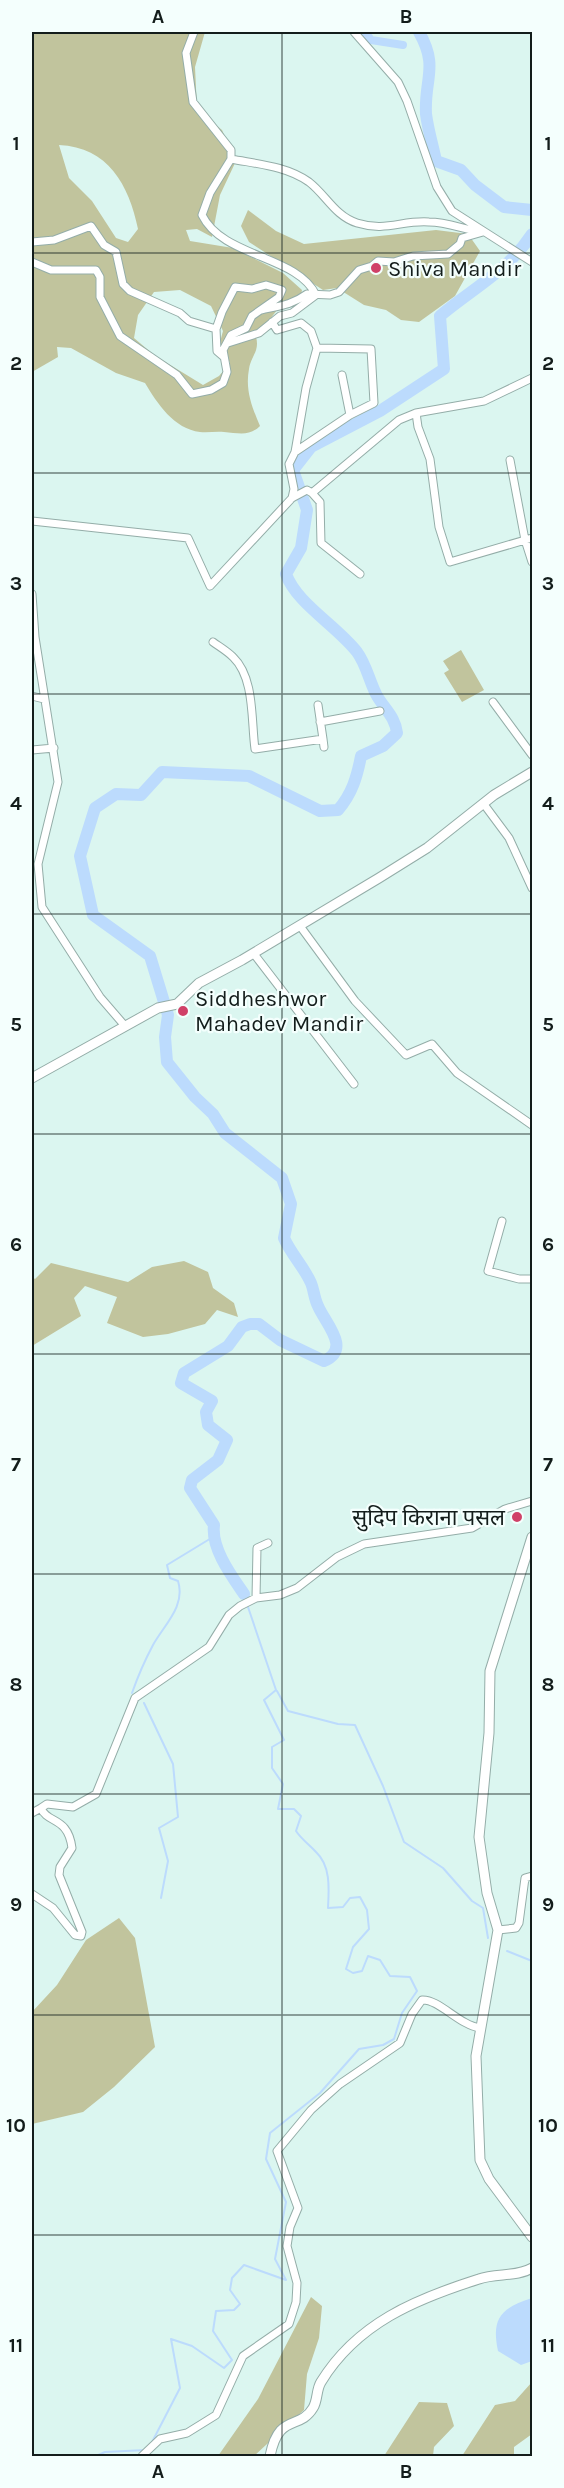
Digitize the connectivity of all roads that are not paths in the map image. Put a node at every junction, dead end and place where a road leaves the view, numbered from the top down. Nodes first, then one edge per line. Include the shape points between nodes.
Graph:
1 (194, 32) edge
2 (354, 32) edge
3 (231, 159) junction
4 (483, 232) junction
5 (32, 242) edge
6 (32, 262) edge
7 (532, 262) edge
8 (315, 292) junction
9 (260, 310) junction
10 (272, 322) junction
11 (216, 329) junction
12 (228, 343) junction
13 (317, 348) junction
14 (224, 357) junction
15 (342, 375) dead end
16 (532, 378) edge
17 (416, 413) junction
18 (350, 415) junction
19 (295, 452) junction
20 (510, 460) dead end
21 (309, 491) junction
22 (292, 498) junction
23 (32, 521) edge
24 (529, 539) edge
25 (532, 562) edge
26 (360, 574) dead end
27 (32, 594) edge
28 (213, 642) dead end
29 (32, 696) edge
30 (44, 699) junction
31 (493, 702) dead end
32 (318, 705) dead end
33 (380, 711) dead end
34 (320, 722) junction
35 (54, 748) junction
36 (32, 750) edge
37 (532, 755) edge
38 (532, 771) edge
39 (483, 803) junction
40 (532, 888) edge
41 (300, 926) junction
42 (254, 954) junction
43 (125, 1026) junction
44 (32, 1078) edge
45 (354, 1084) dead end
46 (532, 1125) edge
47 (502, 1221) dead end
48 (532, 1279) edge
49 (532, 1501) edge
50 (532, 1537) edge
51 (268, 1543) dead end
52 (256, 1598) junction
53 (41, 1808) junction
54 (32, 1813) edge
55 (532, 1876) edge
56 (32, 1894) edge
57 (498, 1930) junction
58 (480, 2028) junction
59 (532, 2237) edge
60 (532, 2268) edge
61 (142, 2457) edge
62 (270, 2457) edge

1 - 3 street via 186,53 193,102 231,150
2 - 4 street via 398,82 437,187 452,211
3 - 4 street via 283,169 298,176 355,223 383,229 430,222
3 - 8 street via 210,193 202,215 206,223 242,251 303,279
4 - 7 street
4 - 8 street via 462,238 448,254 378,261 359,270 339,292
5 - 11 street via 54,240 92,226 104,245 116,252 123,284 130,291 180,313 189,321
6 - 14 street via 51,270 96,270 100,297 120,336 177,375 192,394 223,383
8 - 9 street via 281,307
8 - 10 street via 298,309
9 - 11 street via 279,297 282,290 266,285 252,289 236,287
9 - 12 street via 246,328 231,335
10 - 12 street via 259,333
10 - 13 street via 277,330 301,323 311,331
11 - 14 street via 217,351
12 - 14 street
13 - 18 street via 371,349 374,404
13 - 19 street
15 - 18 street
16 - 17 street via 484,401
17 - 21 street via 399,420
17 - 24 street via 430,459 439,527 450,562
18 - 19 street
19 - 22 street via 289,464
20 - 24 street
21 - 22 street
21 - 26 street via 320,502 321,543
22 - 23 street via 210,586 188,538
24 - 25 street
27 - 30 street
28 - 34 street via 234,657 243,670 255,749 324,743
29 - 30 street
30 - 35 street
31 - 37 street
32 - 34 street
33 - 34 street
35 - 36 street
35 - 43 street via 58,782 38,864 42,907 100,997
38 - 39 street
39 - 40 street via 509,838
39 - 41 street via 427,848
41 - 42 street
41 - 46 street via 355,1001 406,1055 432,1044 457,1073
42 - 43 street via 199,983 177,1004 159,1008
42 - 45 street
43 - 44 street
47 - 48 street via 488,1271
49 - 52 street via 505,1509 472,1528 364,1544 337,1557 297,1588
50 - 57 street via 490,1671 489,1733 479,1837 487,1893
51 - 52 street via 257,1548
52 - 53 street via 229,1615 205,1650 135,1698 96,1794 73,1807 47,1804
53 - 54 street
53 - 56 street via 64,1825 71,1836 72,1848 60,1867 60,1875 81,1936 75,1935 53,1908
55 - 57 street via 525,1878 516,1928
57 - 58 street
58 - 59 street via 476,2056 480,2160 489,2179 524,2221
58 - 61 street via 422,2000 400,2043 340,2084 311,2110 277,2151 298,2208 287,2246 297,2283 289,2324 243,2356 216,2415 187,2433 160,2439
60 - 62 street via 484,2277 432,2294 376,2323 323,2379 313,2409 276,2434

